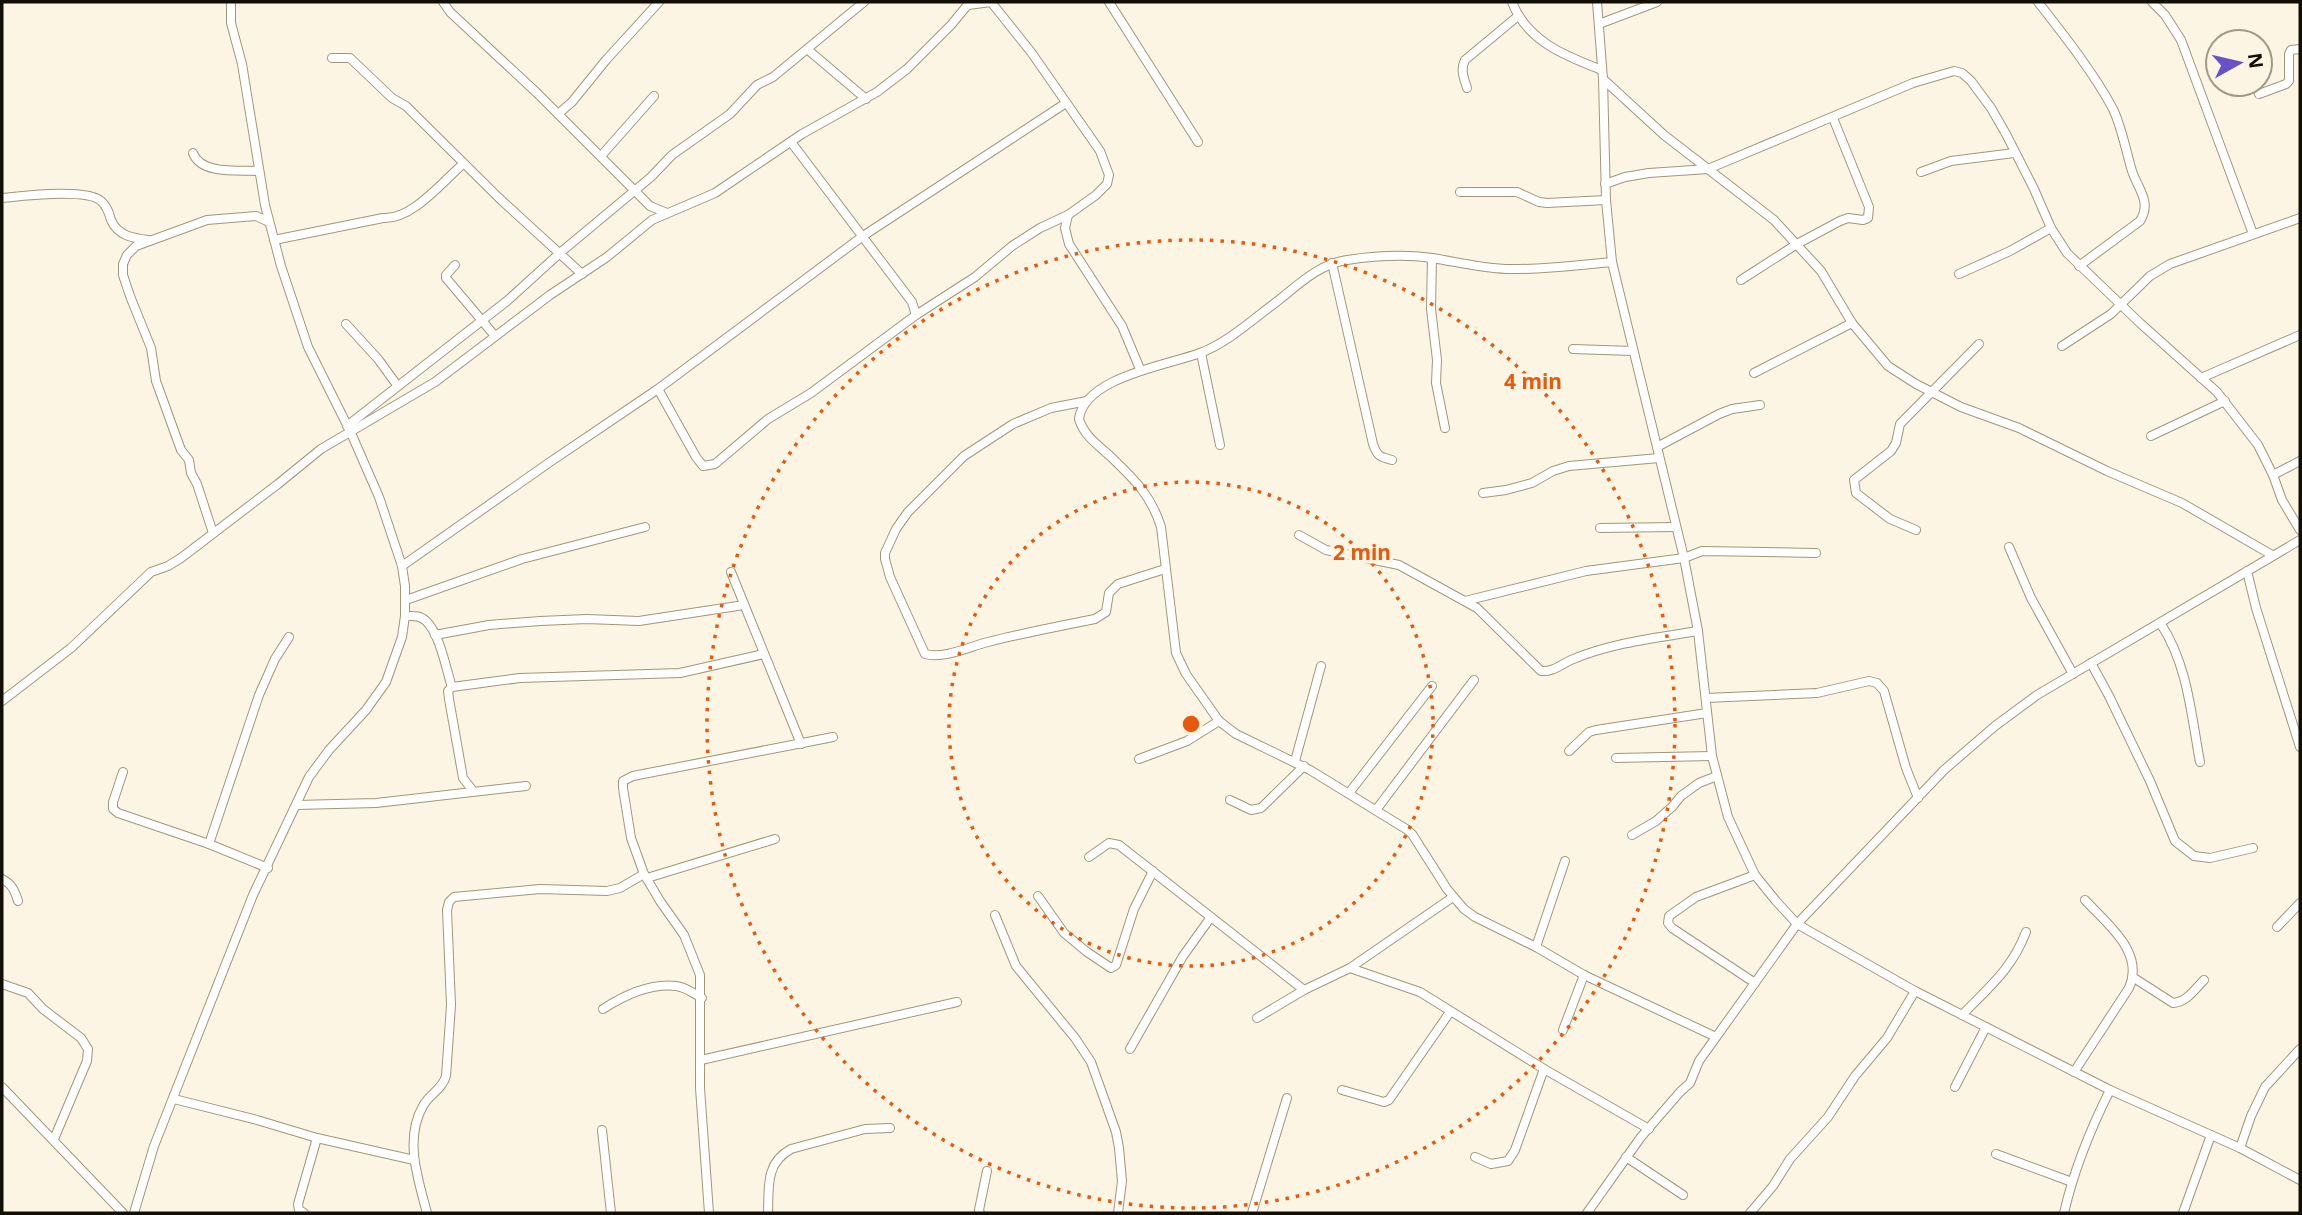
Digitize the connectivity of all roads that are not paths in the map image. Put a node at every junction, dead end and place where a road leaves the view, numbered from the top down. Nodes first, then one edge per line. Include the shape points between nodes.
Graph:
1 (231, 2) edge
2 (443, 2) edge
3 (659, 2) edge
4 (864, 2) edge
5 (991, 2) edge
6 (1109, 2) edge
7 (1512, 2) edge
8 (1597, 2) edge
9 (1657, 2) edge
10 (2038, 2) edge
11 (2152, 2) edge
12 (969, 3) edge
13 (1518, 16) junction
14 (1599, 24) junction
15 (807, 49) junction
16 (2300, 49) edge
17 (1601, 55) junction
18 (332, 58) dead end
19 (1584, 63) junction
20 (1602, 74) junction
21 (1467, 89) dead end
22 (2274, 89) edge
23 (654, 96) dead end
24 (866, 99) junction
25 (1066, 103) junction
26 (558, 114) junction
27 (1833, 118) junction
28 (791, 142) junction
29 (1198, 142) dead end
30 (193, 153) dead end
31 (2014, 153) junction
32 (601, 156) junction
33 (463, 164) junction
34 (1708, 169) junction
35 (259, 171) junction
36 (1921, 172) dead end
37 (1605, 184) junction
38 (635, 191) junction
39 (1460, 192) dead end
40 (2, 198) edge
41 (1606, 200) junction
42 (265, 205) junction
43 (650, 206) junction
44 (667, 213) junction
45 (1069, 215) junction
46 (256, 216) junction
47 (2300, 218) edge
48 (652, 220) junction
49 (269, 222) junction
50 (1048, 225) junction
51 (1065, 228) junction
52 (2051, 228) junction
53 (2253, 234) junction
54 (863, 236) junction
55 (148, 240) junction
56 (274, 240) junction
57 (1797, 244) junction
58 (561, 252) junction
59 (1432, 258) junction
60 (1612, 262) junction
61 (1332, 263) junction
62 (455, 265) dead end
63 (2079, 266) junction
64 (582, 274) junction
65 (1959, 274) dead end
66 (1741, 280) dead end
67 (912, 302) junction
68 (2121, 304) junction
69 (929, 307) junction
70 (916, 316) junction
71 (483, 321) junction
72 (1852, 323) junction
73 (346, 324) dead end
74 (2300, 335) edge
75 (495, 336) junction
76 (1979, 344) dead end
77 (2062, 346) dead end
78 (1573, 349) dead end
79 (1633, 351) junction
80 (1201, 353) junction
81 (1140, 369) junction
82 (1754, 373) dead end
83 (2202, 378) junction
84 (397, 385) junction
85 (659, 389) junction
86 (1933, 391) junction
87 (1087, 401) junction
88 (2225, 401) junction
89 (1760, 405) dead end
90 (1445, 428) dead end
91 (349, 429) junction
92 (2151, 436) dead end
93 (1220, 445) dead end
94 (1657, 447) junction
95 (1660, 458) junction
96 (1392, 460) dead end
97 (2300, 461) edge
98 (2273, 475) junction
99 (1483, 493) dead end
100 (209, 519) junction
101 (227, 523) junction
102 (645, 527) dead end
103 (1676, 527) junction
104 (1600, 528) dead end
105 (1916, 530) dead end
106 (2300, 530) edge
107 (213, 533) junction
108 (1299, 536) dead end
109 (2300, 541) edge
110 (2009, 547) dead end
111 (1816, 553) dead end
112 (2272, 555) junction
113 (1684, 558) junction
114 (402, 566) junction
115 (1164, 569) junction
116 (2247, 570) junction
117 (731, 572) dead end
118 (406, 600) junction
119 (1465, 601) junction
120 (744, 605) junction
121 (405, 616) junction
122 (2161, 624) junction
123 (1698, 631) junction
124 (435, 635) junction
125 (289, 637) dead end
126 (764, 654) junction
127 (2091, 663) junction
128 (1321, 666) dead end
129 (2073, 674) junction
130 (1474, 680) dead end
131 (452, 687) junction
132 (1432, 687) dead end
133 (1706, 698) junction
134 (2, 701) edge
135 (1707, 713) junction
136 (1219, 722) junction
137 (833, 737) dead end
138 (801, 744) junction
139 (2300, 747) edge
140 (1569, 751) dead end
141 (1713, 756) junction
142 (1616, 758) dead end
143 (1139, 759) dead end
144 (1295, 761) junction
145 (2200, 762) dead end
146 (1304, 766) junction
147 (123, 772) dead end
148 (1717, 776) junction
149 (463, 778) junction
150 (527, 786) dead end
151 (472, 791) junction
152 (458, 793) junction
153 (1349, 793) junction
154 (1918, 798) junction
155 (1230, 800) dead end
156 (296, 805) junction
157 (1376, 810) junction
158 (1632, 835) dead end
159 (775, 839) dead end
160 (209, 844) junction
161 (2253, 848) dead end
162 (1089, 857) dead end
163 (1565, 861) dead end
164 (268, 868) junction
165 (1153, 871) junction
166 (1755, 875) junction
167 (646, 876) junction
168 (2, 878) edge
169 (1038, 896) dead end
170 (1453, 897) junction
171 (18, 901) dead end
172 (2085, 901) dead end
173 (2300, 903) edge
174 (995, 915) dead end
175 (1210, 917) junction
176 (1797, 923) junction
177 (2277, 927) dead end
178 (2026, 932) dead end
179 (1536, 947) junction
180 (1350, 968) junction
181 (1584, 975) junction
182 (2134, 978) junction
183 (2204, 980) dead end
184 (1755, 983) junction
185 (2, 984) edge
186 (1304, 990) junction
187 (1915, 991) junction
188 (702, 998) junction
189 (957, 1002) dead end
190 (603, 1009) dead end
191 (1450, 1012) junction
192 (1962, 1015) junction
193 (1257, 1018) dead end
194 (1986, 1027) junction
195 (1563, 1030) dead end
196 (1716, 1037) junction
197 (1130, 1049) dead end
198 (2300, 1049) edge
199 (701, 1060) junction
200 (1544, 1069) junction
201 (2074, 1072) junction
202 (2, 1087) edge
203 (1955, 1087) dead end
204 (1342, 1090) dead end
205 (2110, 1090) junction
206 (1287, 1098) dead end
207 (174, 1099) junction
208 (890, 1128) dead end
209 (1648, 1129) junction
210 (602, 1130) dead end
211 (2211, 1135) junction
212 (317, 1138) junction
213 (54, 1139) junction
214 (2239, 1148) junction
215 (1996, 1154) dead end
216 (1475, 1157) dead end
217 (1626, 1157) junction
218 (414, 1160) junction
219 (987, 1171) dead end
220 (2300, 1180) edge
221 (2072, 1182) junction
222 (1683, 1195) dead end
223 (1755, 1212) edge
224 (123, 1213) edge
225 (134, 1213) edge
226 (304, 1213) edge
227 (428, 1213) edge
228 (611, 1213) edge
229 (709, 1213) edge
230 (768, 1213) edge
231 (980, 1213) edge
232 (1118, 1213) edge
233 (1252, 1213) edge
234 (1587, 1213) edge
235 (2064, 1213) edge
236 (2183, 1213) edge

1 - 35 street
2 - 26 street
3 - 26 street
4 - 15 street
5 - 12 street
5 - 25 street
6 - 29 street
7 - 13 street
8 - 14 street
9 - 14 street
10 - 63 street via 2113,111 2146,204 2140,221
11 - 53 street via 2181,40
12 - 24 street via 907,69
13 - 19 street via 1538,40
13 - 21 street via 1465,60 1462,74
14 - 17 street
15 - 24 street
15 - 38 street via 672,155
16 - 22 street via 2289,54 2289,81
17 - 19 street
17 - 20 street
18 - 33 street via 350,58
19 - 20 street
20 - 34 street via 1664,135
20 - 37 street
23 - 32 street
24 - 28 street
25 - 45 street via 1100,151 1109,176 1101,191
25 - 54 street
26 - 32 street
27 - 31 street via 1913,83 1954,71 1971,81 1991,108
27 - 34 street
27 - 57 street via 1870,213 1863,220 1840,220
28 - 44 street via 715,193
28 - 54 street
30 - 35 street via 204,166
31 - 36 street via 1959,160
31 - 52 street
32 - 38 street
33 - 56 street via 400,216
33 - 58 street
34 - 37 street via 1649,173
34 - 57 street via 1774,220
35 - 42 street
37 - 41 street
38 - 43 street
38 - 58 street
39 - 41 street via 1517,191 1547,204
40 - 55 street via 95,197 121,233
41 - 60 street
42 - 46 street
42 - 49 street
43 - 44 street
43 - 48 street
44 - 48 street
45 - 50 street
45 - 51 street
46 - 49 street
46 - 55 street via 206,220
47 - 53 street
48 - 64 street
49 - 56 street
50 - 51 street
50 - 69 street
51 - 81 street via 1069,244 1128,337
52 - 63 street
52 - 65 street
53 - 68 street via 2170,264
54 - 67 street
54 - 85 street
55 - 100 street via 127,255 123,275 151,348 156,382
56 - 91 street via 309,347
57 - 66 street
57 - 72 street via 1821,271
58 - 64 street
58 - 71 street
59 - 60 street via 1519,269
59 - 61 street via 1401,256
59 - 90 street via 1436,383
60 - 79 street
61 - 80 street
61 - 96 street via 1376,454
62 - 71 street via 446,278
63 - 68 street
64 - 75 street
67 - 69 street
67 - 70 street
68 - 77 street
68 - 83 street
69 - 70 street
70 - 85 street via 768,419 715,464 703,466 695,457
71 - 75 street
71 - 84 street
72 - 82 street
72 - 86 street via 1888,366
73 - 84 street
74 - 83 street
75 - 91 street via 435,382
76 - 86 street
78 - 79 street
79 - 94 street
80 - 81 street
80 - 93 street
81 - 87 street
83 - 88 street
84 - 91 street
85 - 114 street
86 - 105 street via 1900,424 1891,451 1854,480 1856,493 1890,519
86 - 112 street via 2182,503
87 - 115 street via 1079,419 1083,429 1156,509
87 - 115 street via 1051,408 1013,424 964,456 896,529 885,559 925,654 933,656 1095,619 1106,612 1111,590 1118,584
88 - 92 street
88 - 98 street via 2258,445
89 - 94 street via 1719,414
91 - 101 street
91 - 114 street
94 - 95 street
95 - 99 street via 1569,466 1532,483
95 - 103 street
97 - 98 street
98 - 106 street
100 - 101 street
100 - 107 street
101 - 107 street
102 - 118 street via 522,559
103 - 104 street
103 - 113 street
107 - 134 street via 174,563 151,572 71,648
108 - 119 street via 1326,550 1399,565
109 - 112 street
110 - 129 street
111 - 113 street via 1702,551
112 - 116 street
113 - 119 street via 1586,571
113 - 123 street
114 - 118 street
115 - 136 street via 1176,653
116 - 122 street
116 - 139 street
117 - 120 street
118 - 121 street
119 - 123 street via 1541,671 1608,647
120 - 124 street via 639,621 540,621
120 - 126 street
121 - 124 street via 425,620
121 - 156 street via 386,682 309,777
122 - 127 street
122 - 145 street via 2182,665
123 - 133 street
124 - 131 street
125 - 160 street via 259,695
126 - 131 street via 680,673 520,678
126 - 138 street
127 - 129 street
127 - 161 street via 2175,841 2194,856 2210,858
128 - 144 street
129 - 154 street via 1994,726
130 - 157 street
131 - 149 street via 448,691
132 - 153 street
133 - 135 street
133 - 154 street via 1817,693 1877,683 1884,691
135 - 140 street via 1596,730
135 - 141 street
136 - 143 street via 1179,745
136 - 144 street
137 - 138 street
138 - 167 street via 625,779 631,838
141 - 142 street
141 - 148 street
144 - 146 street
146 - 153 street
146 - 155 street via 1261,808 1251,810
147 - 160 street via 113,809
148 - 158 street via 1699,783 1656,821
148 - 166 street via 1728,817
149 - 151 street
149 - 152 street
150 - 151 street
151 - 152 street
152 - 156 street via 376,803
153 - 157 street
154 - 176 street
156 - 164 street
157 - 170 street via 1412,834
159 - 167 street
160 - 164 street
162 - 165 street via 1114,842
163 - 179 street
164 - 207 street via 253,895
165 - 169 street via 1111,968 1064,933
165 - 175 street
166 - 176 street
166 - 184 street via 1696,897 1669,916 1668,923
167 - 188 street via 697,962
167 - 218 street via 607,891 540,889 454,897 449,902 451,1005 446,1076 418,1117
168 - 171 street via 15,890
170 - 179 street via 1487,925
170 - 180 street
172 - 182 street via 2126,945
173 - 177 street
174 - 232 street via 1016,967 1091,1062 1119,1148 1122,1181
175 - 186 street
175 - 197 street
176 - 184 street
176 - 187 street
178 - 192 street via 2008,968
179 - 181 street
180 - 186 street
180 - 191 street via 1413,989
181 - 195 street
181 - 196 street
182 - 183 street via 2173,1003 2184,1000
182 - 201 street
184 - 196 street
185 - 213 street via 28,993 88,1049
186 - 193 street
187 - 192 street
187 - 223 street via 1887,1038 1790,1159
188 - 190 street via 676,986 652,988 622,997
188 - 199 street
189 - 199 street
191 - 200 street
191 - 204 street via 1389,1100
192 - 194 street
194 - 201 street
194 - 203 street
196 - 209 street via 1699,1061 1694,1078
198 - 214 street via 2265,1087
199 - 229 street
200 - 209 street
200 - 216 street via 1508,1161 1491,1164
201 - 205 street
202 - 213 street
205 - 211 street
205 - 221 street
206 - 233 street
207 - 212 street
207 - 225 street
208 - 230 street via 865,1129 782,1154 771,1172
209 - 217 street
210 - 228 street
211 - 214 street
211 - 236 street
212 - 218 street
212 - 226 street via 298,1204
213 - 224 street
214 - 220 street
215 - 221 street
217 - 222 street
217 - 234 street
218 - 227 street
219 - 231 street
221 - 235 street

